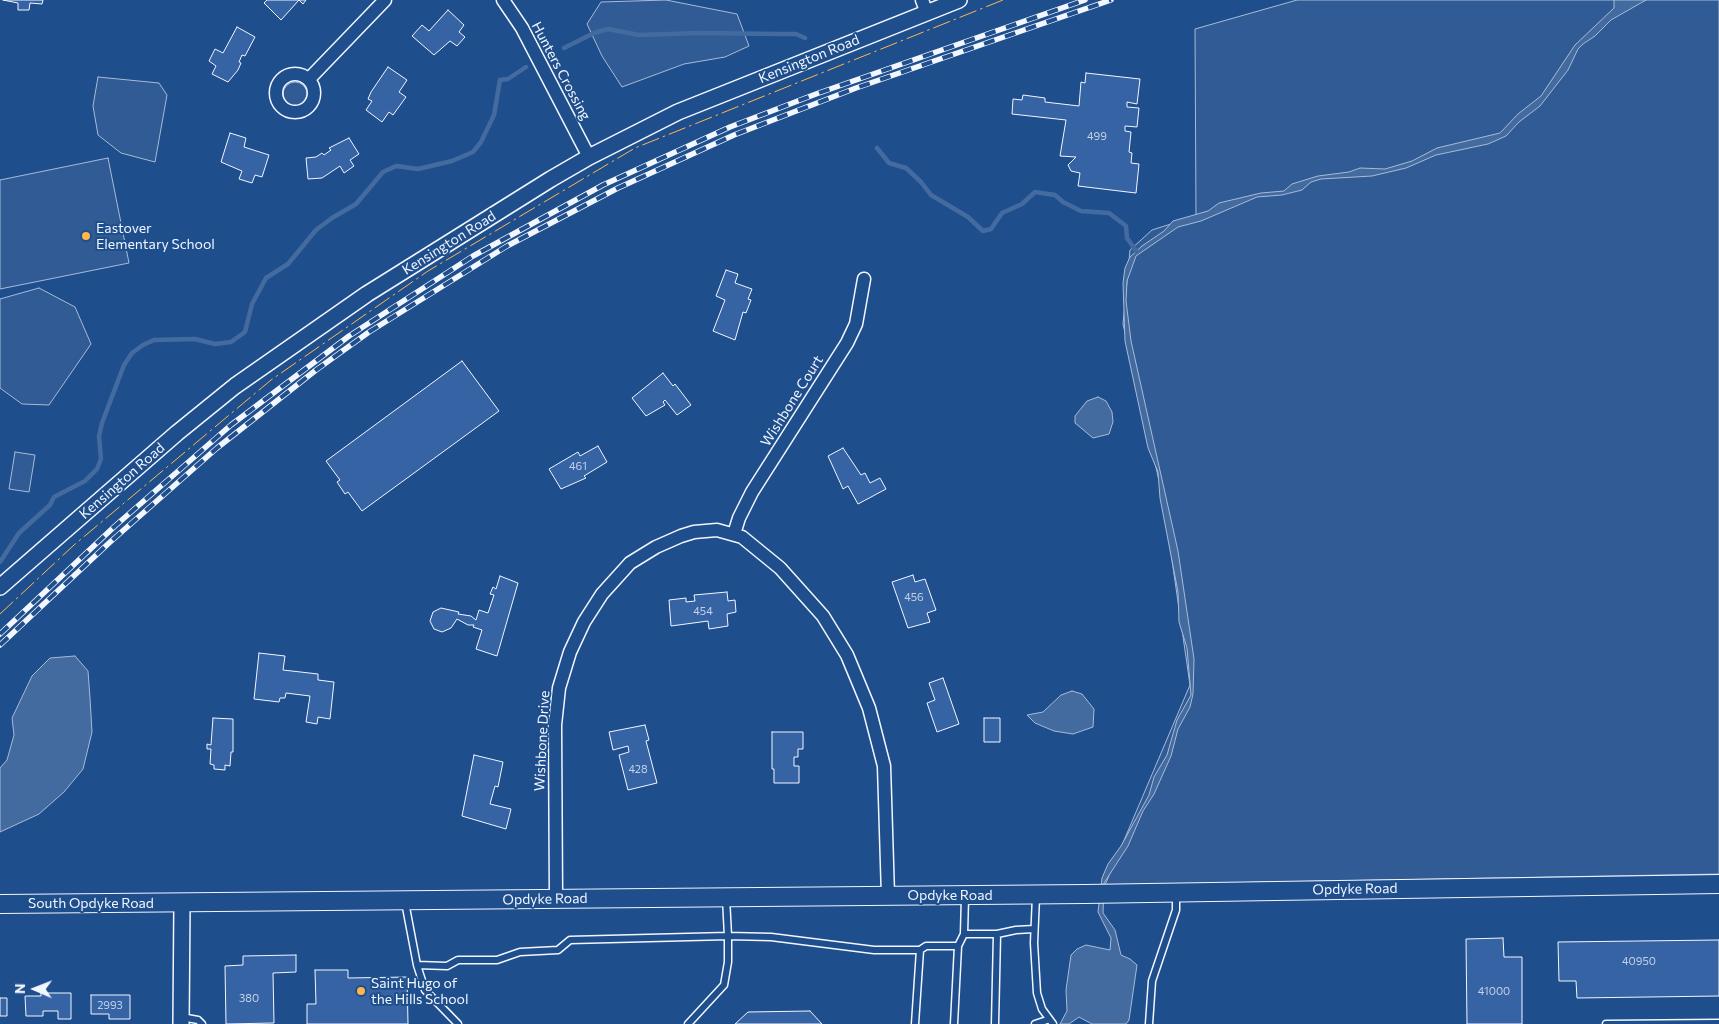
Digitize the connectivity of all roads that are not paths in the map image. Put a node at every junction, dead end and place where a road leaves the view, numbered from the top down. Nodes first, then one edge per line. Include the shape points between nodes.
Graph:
1 (385, 0) edge
2 (503, 0) edge
3 (959, 0) edge
4 (924, 6) edge
5 (309, 79) dead end
6 (589, 157) junction
7 (864, 279) dead end
8 (734, 534) junction
9 (0, 587) edge
10 (1719, 884) edge
11 (1176, 892) junction
12 (1036, 895) junction
13 (888, 896) junction
14 (965, 896) junction
15 (726, 897) junction
16 (556, 899) junction
17 (405, 901) junction
18 (182, 903) junction
19 (0, 904) edge
20 (1034, 929) junction
21 (964, 934) junction
22 (997, 934) junction
23 (728, 936) junction
24 (958, 946) junction
25 (920, 950) junction
26 (417, 965) junction
27 (180, 1020) edge
28 (1050, 1022) edge
29 (454, 1023) edge
30 (1719, 1023) edge
31 (202, 1024) edge
32 (688, 1024) edge
33 (915, 1024) edge
34 (954, 1024) edge
35 (995, 1024) edge
36 (1035, 1024) edge
37 (1149, 1024) edge
38 (1606, 1024) edge

1 - 5 street
2 - 6 street, Hunters Crossing via 525,33
3 - 4 street, Kensington Road
4 - 6 street, Kensington Road via 715,96
6 - 9 street, Kensington Road via 295,342 177,433
7 - 8 street, Wishbone Court via 856,324 850,337 752,492
8 - 13 street, Wishbone Drive via 764,553 804,592 836,635 857,676 877,733 884,766
8 - 16 street, Wishbone Drive via 717,530 694,532 644,554 612,580 578,635 563,670 556,707
10 - 11 main road, Opdyke Road
11 - 12 main road, Opdyke Road
11 - 37 lane via 1176,910 1152,981
12 - 14 main road, Opdyke Road
12 - 20 lane
13 - 14 main road, Opdyke Road
13 - 15 main road, Opdyke Road
14 - 21 lane
15 - 16 main road, Opdyke Road
15 - 23 lane
16 - 17 main road, Opdyke Road
17 - 18 main road, Opdyke Road
17 - 26 lane
18 - 19 main road, South Opdyke Road
18 - 27 street
20 - 22 lane
20 - 28 lane via 1038,993
21 - 22 lane
21 - 24 lane
22 - 35 lane
23 - 25 lane via 763,936 874,950
23 - 26 lane via 570,940 558,950 520,952 496,960 458,960 447,966
23 - 32 lane via 724,984
24 - 25 lane via 926,946
24 - 34 lane
25 - 33 lane
26 - 29 lane via 425,990
27 - 31 lane via 198,1020
28 - 36 lane
30 - 38 lane

